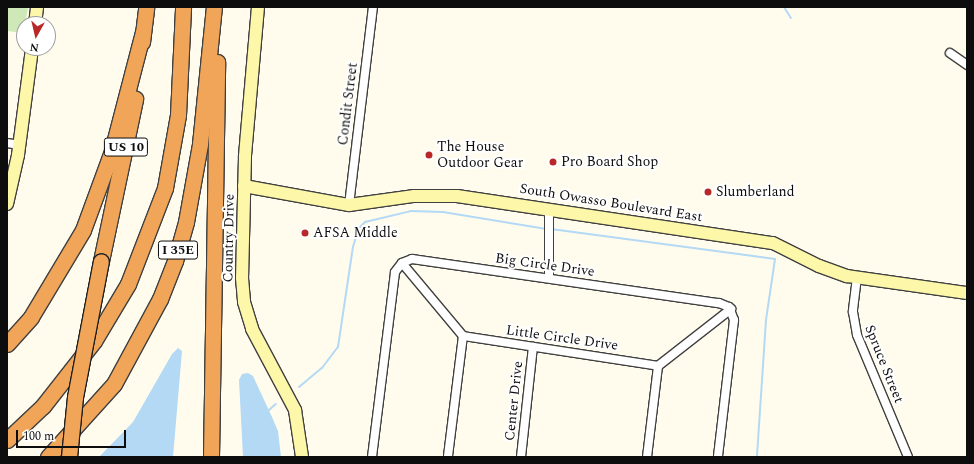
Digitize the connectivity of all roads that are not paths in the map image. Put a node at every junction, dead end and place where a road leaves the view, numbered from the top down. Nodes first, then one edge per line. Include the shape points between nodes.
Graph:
1 (146, 7) edge
2 (184, 7) edge
3 (215, 7) edge
4 (258, 7) edge
5 (373, 7) edge
6 (143, 32) junction
7 (950, 53) dead end
8 (31, 56) edge
9 (967, 65) edge
10 (7, 144) edge
11 (20, 145) junction
12 (244, 186) junction
13 (7, 204) edge
14 (348, 205) junction
15 (550, 209) junction
16 (402, 264) junction
17 (857, 277) junction
18 (549, 278) junction
19 (967, 293) edge
20 (731, 309) junction
21 (463, 336) junction
22 (7, 344) edge
23 (534, 347) junction
24 (658, 366) junction
25 (7, 440) edge
26 (48, 457) edge
27 (69, 457) edge
28 (211, 457) edge
29 (302, 457) edge
30 (372, 457) edge
31 (450, 457) edge
32 (521, 457) edge
33 (647, 457) edge
34 (718, 457) edge
35 (908, 457) edge

1 - 6 highway, US 10
2 - 25 highway, I 35E via 178,116 165,188 128,284 94,341 43,406
3 - 26 highway, I 35E via 200,144 186,222 172,268 160,299 114,384
3 - 28 highway via 217,87
4 - 12 street, Country Drive
5 - 14 street, Condit Street
6 - 22 highway via 112,151 84,230 31,317
6 - 27 highway, US 10, bridge via 133,113 75,397
7 - 9 street
8 - 11 street
10 - 11 street
11 - 13 street
12 - 14 street, South Owasso Boulevard East
12 - 29 street, Country Drive via 244,302 252,328 295,410
14 - 15 street, South Owasso Boulevard East via 414,196 450,195
15 - 17 street, South Owasso Boulevard East via 773,243 819,266
15 - 18 street
16 - 18 street, Big Circle Drive via 412,259
16 - 21 street
16 - 30 street via 395,272
17 - 19 street, South Owasso Boulevard East
17 - 35 street, Spruce Street via 853,312 857,335
18 - 20 street, Big Circle Drive via 719,303
20 - 24 street
20 - 34 street via 734,320
21 - 23 street, Little Circle Drive
21 - 31 street
23 - 24 street, Little Circle Drive
23 - 32 street, Center Drive
24 - 33 street

